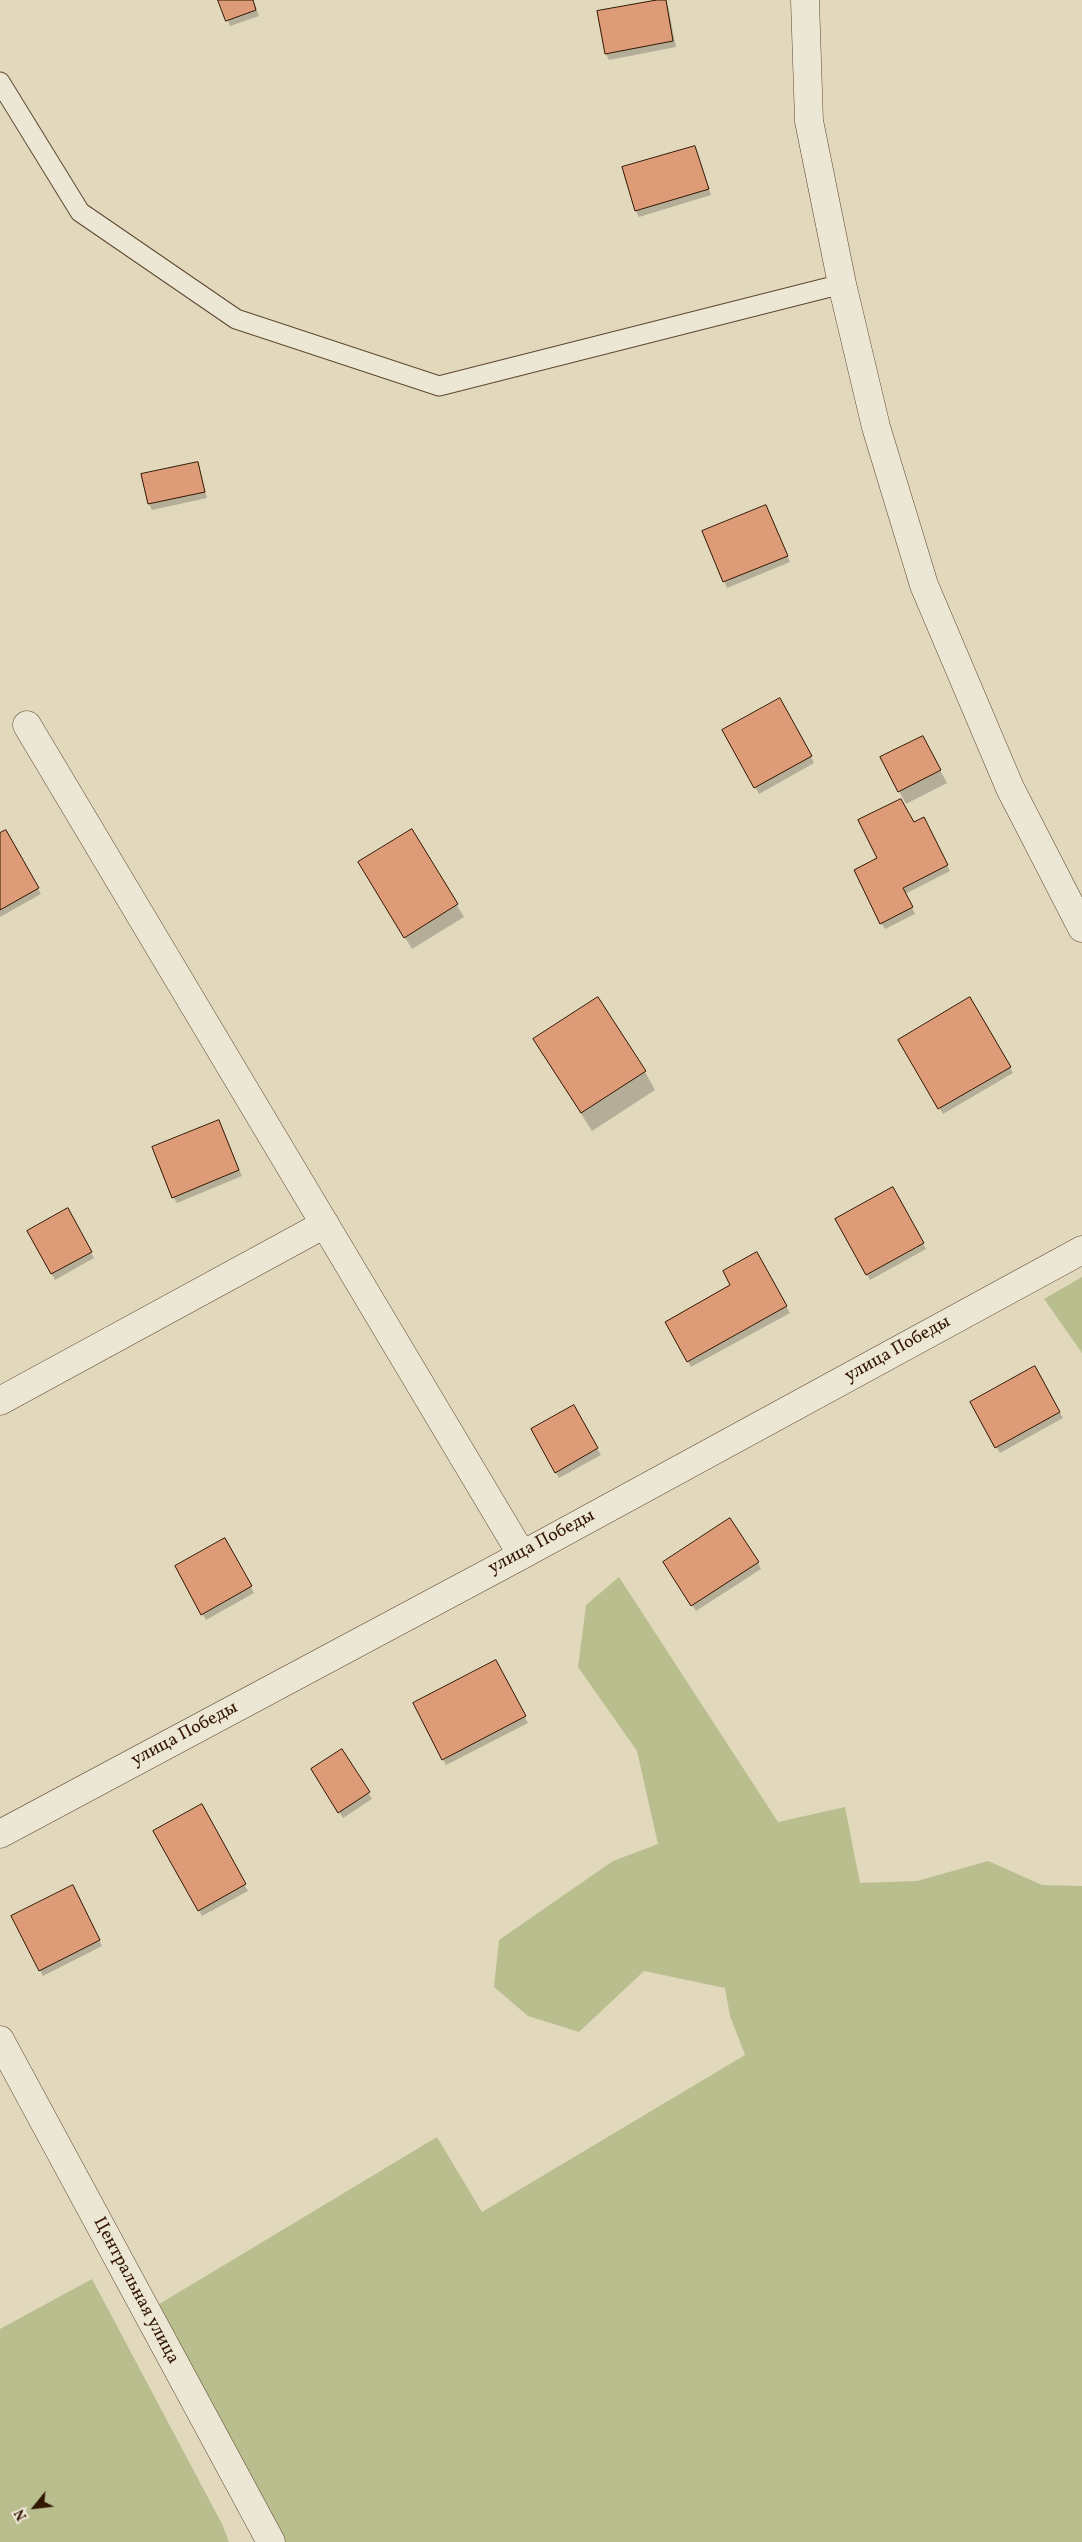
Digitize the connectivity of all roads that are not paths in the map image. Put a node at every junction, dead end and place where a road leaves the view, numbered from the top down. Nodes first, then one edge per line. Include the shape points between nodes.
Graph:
1 (805, 0) edge
2 (0, 82) edge
3 (842, 284) junction
4 (27, 725) dead end
5 (1082, 928) edge
6 (325, 1224) junction
7 (1082, 1250) edge
8 (0, 1401) edge
9 (522, 1555) junction
10 (0, 1834) edge
11 (0, 2040) edge
12 (271, 2542) edge

1 - 3 street via 809,121
2 - 3 lane via 80,212 236,319 439,386
3 - 5 street via 876,427 924,586 1010,788
4 - 6 street
6 - 8 street
6 - 9 street
7 - 9 street, улица Победы
9 - 10 street, улица Победы
11 - 12 street, Центральная улица

